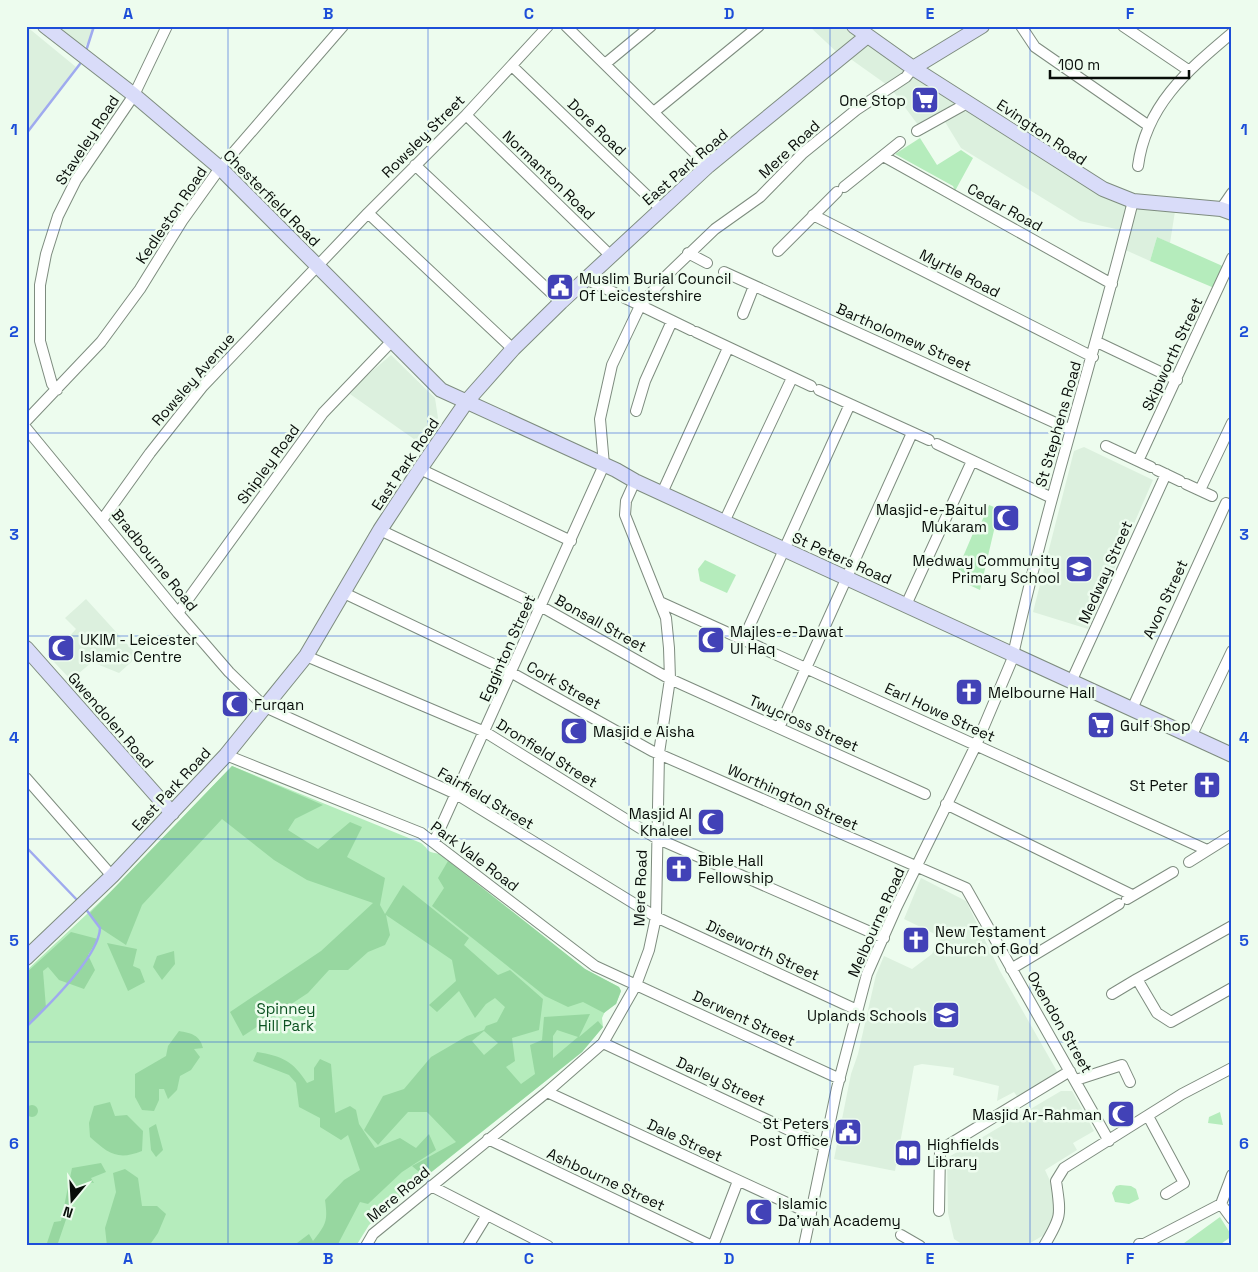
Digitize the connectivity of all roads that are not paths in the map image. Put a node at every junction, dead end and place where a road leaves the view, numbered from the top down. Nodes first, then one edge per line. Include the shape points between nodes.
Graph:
1 (46, 26) edge
2 (167, 26) edge
3 (343, 26) edge
4 (548, 26) edge
5 (566, 26) edge
6 (651, 26) edge
7 (758, 26) edge
8 (854, 26) edge
9 (982, 26) edge
10 (1021, 26) edge
11 (1123, 26) edge
12 (1232, 33) edge
13 (866, 37) junction
14 (605, 64) junction
15 (512, 66) junction
16 (913, 68) junction
17 (1188, 70) junction
18 (134, 95) junction
19 (966, 100) junction
20 (655, 111) junction
21 (466, 115) junction
22 (1148, 126) junction
23 (917, 131) dead end
24 (900, 142) dead end
25 (883, 156) junction
26 (415, 165) junction
27 (708, 166) junction
28 (1138, 166) dead end
29 (220, 168) junction
30 (1232, 194) edge
31 (1133, 201) junction
32 (661, 209) junction
33 (1226, 211) edge
34 (368, 213) junction
35 (813, 215) junction
36 (778, 252) dead end
37 (688, 254) junction
38 (611, 256) junction
39 (1232, 258) edge
40 (707, 264) dead end
41 (318, 266) junction
42 (724, 272) dead end
43 (586, 278) junction
44 (1112, 284) junction
45 (754, 286) junction
46 (561, 302) junction
47 (640, 306) junction
48 (743, 314) dead end
49 (672, 321) junction
50 (392, 341) junction
51 (1096, 342) junction
52 (728, 348) junction
53 (513, 349) junction
54 (1093, 357) junction
55 (792, 378) junction
56 (1177, 380) junction
57 (57, 390) junction
58 (467, 401) junction
59 (850, 404) junction
60 (636, 411) dead end
61 (26, 421) edge
62 (1232, 422) edge
63 (26, 428) edge
64 (1071, 430) junction
65 (912, 433) junction
66 (1106, 446) dead end
67 (972, 461) junction
68 (1138, 461) junction
69 (604, 465) junction
70 (420, 469) junction
71 (1158, 470) junction
72 (635, 481) junction
73 (1200, 490) junction
74 (662, 493) junction
75 (1052, 498) junction
76 (1222, 500) edge
77 (102, 520) junction
78 (724, 522) junction
79 (380, 530) junction
80 (571, 541) junction
81 (784, 550) junction
82 (846, 578) junction
83 (344, 593) junction
84 (660, 602) junction
85 (906, 605) junction
86 (542, 607) junction
87 (178, 613) junction
88 (744, 638) junction
89 (26, 648) edge
90 (1232, 651) edge
91 (1013, 655) junction
92 (306, 656) junction
93 (807, 667) junction
94 (512, 673) junction
95 (670, 679) junction
96 (1071, 682) junction
97 (265, 707) junction
98 (1132, 709) junction
99 (779, 728) junction
100 (485, 732) junction
101 (1191, 736) junction
102 (976, 745) junction
103 (659, 753) junction
104 (226, 755) junction
105 (1232, 755) edge
106 (26, 778) edge
107 (456, 794) junction
108 (924, 794) dead end
109 (946, 804) junction
110 (172, 813) junction
111 (1232, 835) edge
112 (656, 838) junction
113 (434, 842) junction
114 (1206, 850) junction
115 (1189, 862) dead end
116 (916, 868) junction
117 (1173, 872) dead end
118 (112, 876) junction
119 (1126, 899) junction
120 (656, 917) junction
121 (1232, 926) edge
122 (884, 938) junction
123 (26, 958) edge
124 (1011, 969) junction
125 (1137, 979) junction
126 (636, 985) junction
127 (1232, 988) edge
128 (1112, 994) dead end
129 (857, 1010) junction
130 (603, 1043) junction
131 (1232, 1068) edge
132 (1073, 1075) junction
133 (840, 1079) junction
134 (1130, 1082) dead end
135 (547, 1092) junction
136 (1148, 1116) junction
137 (488, 1139) junction
138 (1108, 1141) junction
139 (825, 1146) junction
140 (1232, 1175) edge
141 (738, 1181) junction
142 (430, 1186) junction
143 (1166, 1194) dead end
144 (1221, 1204) junction
145 (939, 1211) dead end
146 (811, 1214) junction
147 (487, 1215) junction
148 (1232, 1219) edge
149 (901, 1235) dead end
150 (1138, 1244) dead end
151 (366, 1246) edge
152 (468, 1246) edge
153 (547, 1246) edge
154 (713, 1246) edge
155 (804, 1246) edge
156 (920, 1246) edge
157 (1044, 1246) edge

1 - 18 street, Chesterfield Road
2 - 18 street, Staveley Road
3 - 29 street, Kedleston Road
4 - 15 street, Rowsley Street
5 - 14 street
6 - 14 street
7 - 20 street
8 - 13 street, Evington Road
9 - 16 street
10 - 22 street via 1035,47
11 - 17 street
12 - 17 street
13 - 16 street, Evington Road
13 - 27 street, East Park Road
14 - 20 street
15 - 21 street, Rowsley Street
15 - 32 street, Dore Road
16 - 19 street, Evington Road
16 - 37 street, Mere Road via 803,153 760,197 715,229
17 - 22 street via 1166,95
18 - 29 street, Chesterfield Road
18 - 57 street, Staveley Road via 76,180 58,216 46,254 40,284 40,341 52,384
19 - 23 street via 962,106
19 - 31 street, Evington Road via 1084,178
20 - 27 street
21 - 26 street, Rowsley Street
21 - 38 street, Normanton Road
22 - 28 street
24 - 25 street
25 - 35 street
25 - 44 street, Cedar Road
26 - 34 street, Rowsley Street
26 - 46 street
27 - 32 street, East Park Road
29 - 41 street, Chesterfield Road
29 - 57 street, Kedleston Road via 140,289 101,342
30 - 33 street
31 - 33 street, Evington Road
31 - 44 street, St Stephens Road
32 - 38 street, East Park Road
34 - 41 street, Rowsley Street
34 - 53 street
35 - 36 street
35 - 54 street, Myrtle Road
37 - 40 street
37 - 47 street, Mere Road
38 - 43 street, East Park Road
39 - 56 street, Skipworth Street
41 - 50 street, Chesterfield Road
41 - 77 street, Rowsley Avenue via 203,386
42 - 45 street, Bartholomew Street
43 - 46 street, East Park Road
43 - 47 street
44 - 51 street, St Stephens Road
45 - 48 street
45 - 64 street, Bartholomew Street
46 - 53 street, East Park Road
47 - 49 street
47 - 69 street, Mere Road via 612,365 600,419
49 - 52 street
49 - 60 street via 645,381
50 - 58 street, Chesterfield Road via 441,390
50 - 87 street, Shipley Road via 323,413
51 - 54 street, St Stephens Road
51 - 56 street
52 - 55 street
52 - 74 street
53 - 58 street, East Park Road
54 - 64 street, St Stephens Road
55 - 59 street
55 - 78 street
56 - 68 street, Skipworth Street
57 - 61 street, Kedleston Road
58 - 69 street, St Peters Road
58 - 70 street, East Park Road
59 - 65 street
59 - 81 street
62 - 73 street
63 - 77 street, Bradbourne Road
64 - 75 street, St Stephens Road
65 - 67 street
65 - 82 street
66 - 68 street
67 - 75 street
67 - 85 street
68 - 71 street
69 - 72 street, St Peters Road
69 - 80 street, Egginton Street
70 - 79 street, East Park Road
70 - 80 street
71 - 73 street
71 - 96 street, Medway Street
72 - 74 street, St Peters Road
72 - 84 street, Mere Road via 626,501 625,515
73 - 76 street
74 - 78 street, St Peters Road
75 - 91 street, St Stephens Road
76 - 98 street, Avon Street
77 - 87 street, Bradbourne Road
78 - 81 street, St Peters Road
79 - 83 street, East Park Road
79 - 86 street, Bonsall Street
80 - 86 street, Egginton Street
81 - 82 street, St Peters Road
81 - 88 street
82 - 85 street, St Peters Road
82 - 93 street
83 - 92 street, East Park Road
83 - 94 street, Cork Street
84 - 88 street, Earl Howe Street
84 - 95 street, Mere Road via 666,618
85 - 91 street, St Peters Road
86 - 94 street, Egginton Street
86 - 95 street, Bonsall Street
87 - 97 street, Bradbourne Road via 229,672
88 - 93 street, Earl Howe Street
89 - 110 street, Gwendolen Road
90 - 101 street
91 - 96 street, St Peters Road
91 - 102 street, Melbourne Road
92 - 97 street, East Park Road
92 - 100 street, Dronfield Street
93 - 99 street
93 - 102 street, Earl Howe Street
94 - 100 street, Egginton Street
94 - 103 street, Cork Street
95 - 99 street, Twycross Street
95 - 103 street, Mere Road
96 - 98 street, St Peters Road
97 - 104 street, East Park Road
97 - 107 street, Fairfield Street
98 - 101 street, St Peters Road
99 - 108 street, Twycross Street
100 - 107 street, Egginton Street
100 - 112 street, Dronfield Street
101 - 105 street, St Peters Road
102 - 109 street, Melbourne Road
102 - 114 street, Earl Howe Street
103 - 112 street, Mere Road
103 - 116 street, Worthington Street
104 - 110 street, East Park Road
104 - 113 street, Park Vale Road via 422,833
106 - 118 street
107 - 113 street, Egginton Street
107 - 120 street, Fairfield Street
109 - 116 street, Melbourne Road
109 - 119 street
110 - 118 street, East Park Road
111 - 114 street
112 - 120 street, Mere Road
112 - 122 street, Dronfield Street
113 - 126 street, Park Vale Road via 595,966
114 - 115 street
116 - 122 street, Melbourne Road
116 - 124 street, Oxendon Street via 966,888
117 - 119 street
118 - 123 street, East Park Road
119 - 124 street
120 - 126 street, Mere Road via 651,944
120 - 129 street, Diseworth Street
121 - 125 street
122 - 129 street, Melbourne Road via 867,974
124 - 132 street, Oxendon Street
125 - 127 street via 1157,1013 1167,1020 1176,1021
125 - 128 street
126 - 130 street, Mere Road
126 - 133 street, Derwent Street
129 - 133 street, Melbourne Road
130 - 135 street, Mere Road
130 - 139 street, Darley Street
131 - 136 street via 1204,1081
132 - 134 street via 1122,1065
132 - 138 street, Oxendon Street
132 - 145 street via 940,1150
133 - 139 street, Melbourne Road
135 - 137 street, Mere Road
135 - 141 street, Dale Street
136 - 138 street
136 - 143 street via 1184,1183
137 - 142 street, Mere Road
137 - 154 street, Ashbourne Street
138 - 157 street via 1064,1168 1056,1181 1060,1215
139 - 146 street, Melbourne Road
140 - 144 street
141 - 146 street, Dale Street
141 - 154 street
142 - 147 street
142 - 151 street, Mere Road via 373,1234
144 - 148 street
144 - 150 street via 1144,1244
146 - 155 street, Melbourne Road
147 - 152 street
147 - 153 street
149 - 156 street

